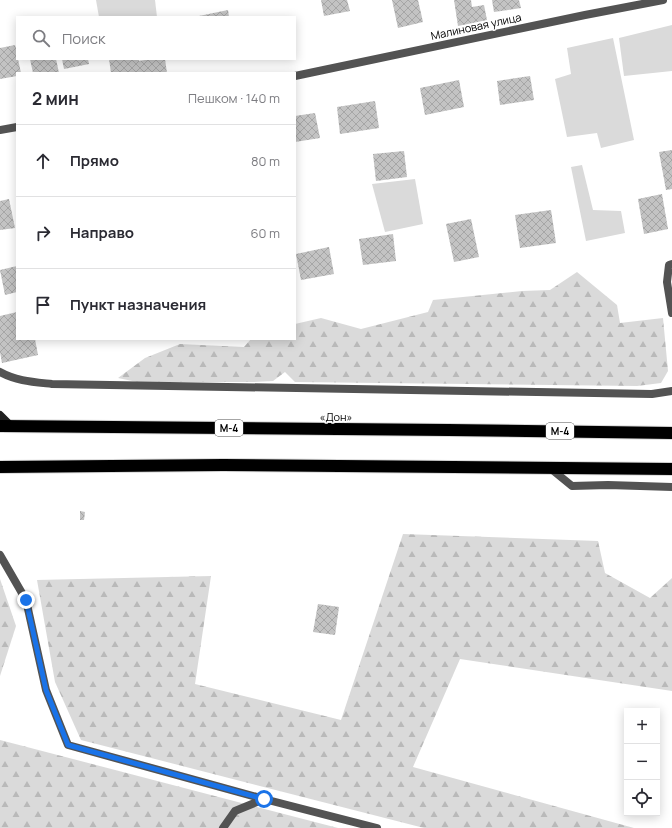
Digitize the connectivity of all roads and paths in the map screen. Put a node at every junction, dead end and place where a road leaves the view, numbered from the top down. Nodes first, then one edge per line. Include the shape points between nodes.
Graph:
1 (663, 0) edge
2 (296, 76) edge
3 (16, 127) edge
4 (0, 130) edge
5 (670, 265) edge
6 (672, 313) edge
7 (0, 372) edge
8 (672, 391) edge
9 (0, 415) edge
10 (5, 426) edge
11 (672, 433) edge
12 (0, 467) edge
13 (550, 468) junction
14 (672, 469) edge
15 (672, 487) edge
16 (0, 555) edge
17 (264, 799) junction
18 (223, 828) edge
19 (377, 828) edge

1 - 2 street, Малиновая улица
3 - 4 street
5 - 6 street via 667,282
7 - 8 street via 25,381 52,384 645,394
9 - 10 street
10 - 11 highway, «Дон» / М-4
12 - 13 highway via 231,465
13 - 14 highway
13 - 15 street via 572,486
16 - 17 street via 26,600 46,690 68,745
17 - 18 street via 235,811
17 - 19 street

